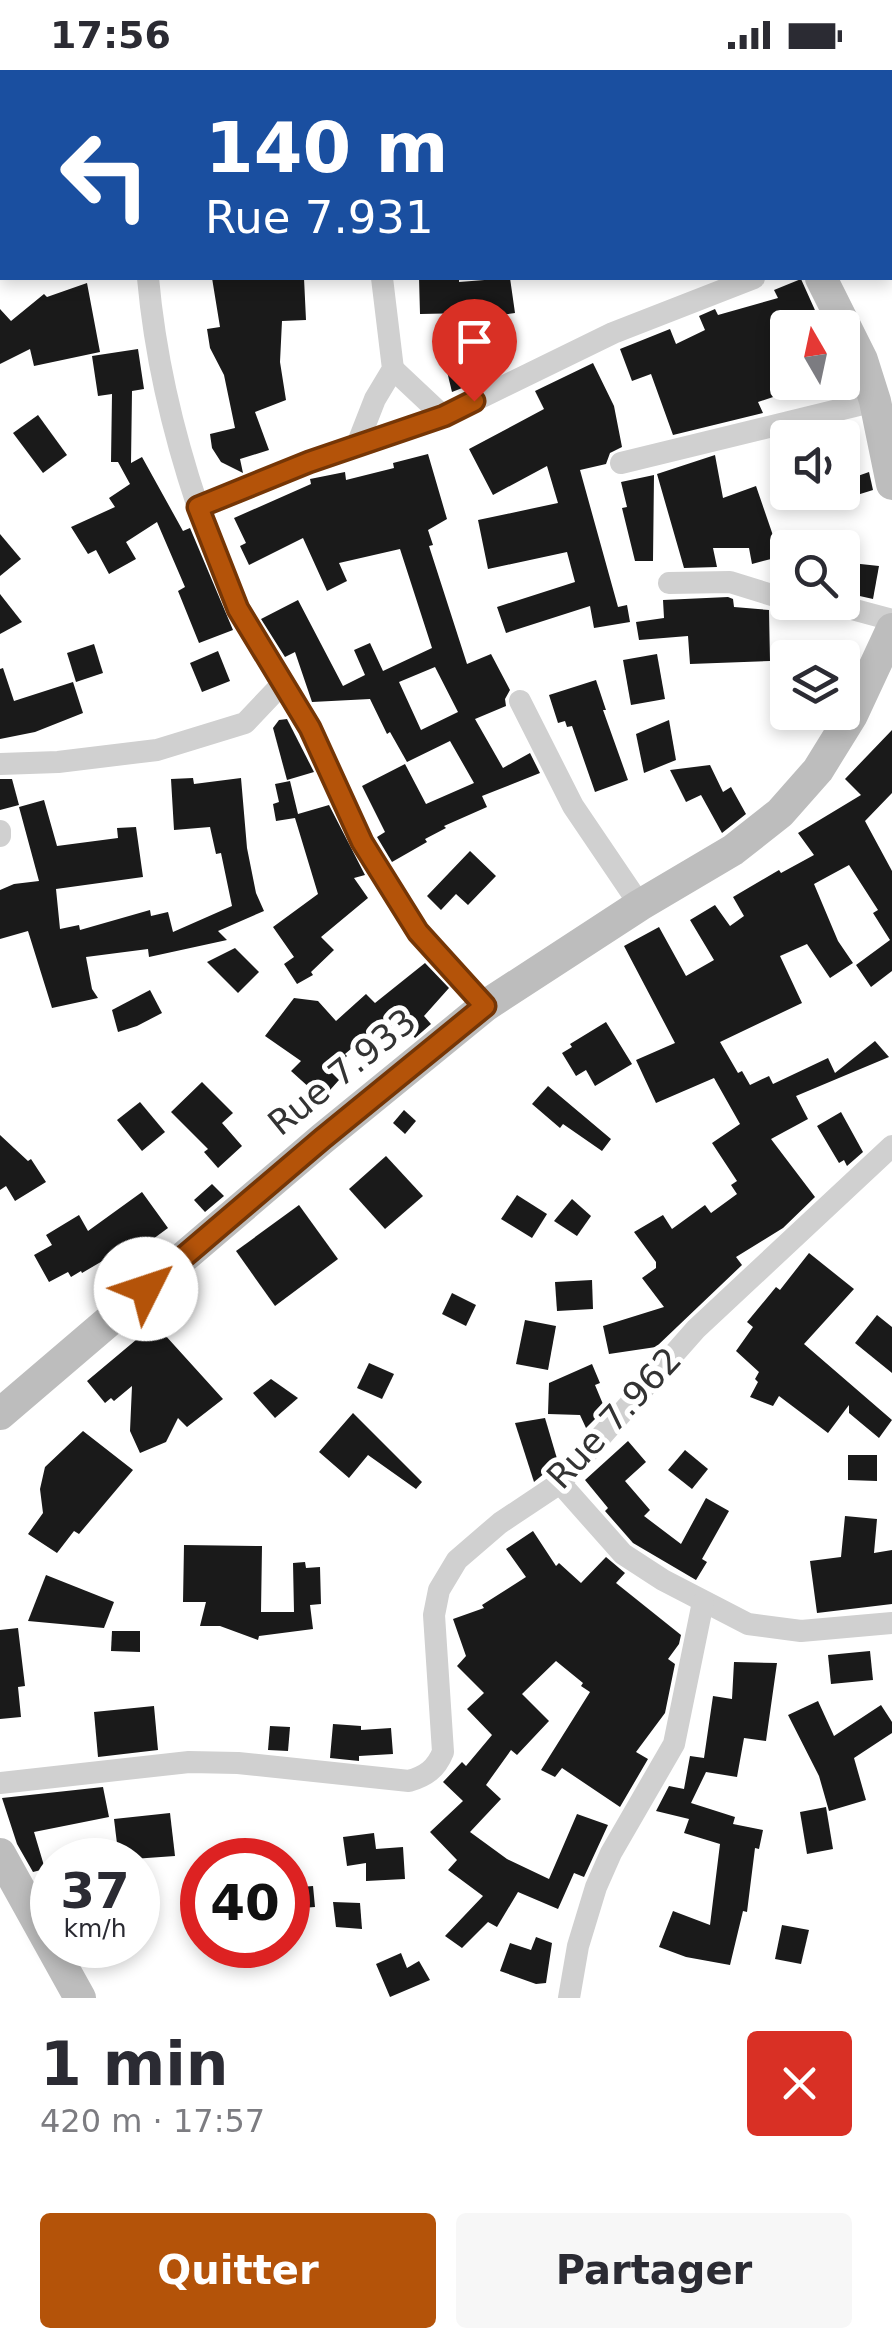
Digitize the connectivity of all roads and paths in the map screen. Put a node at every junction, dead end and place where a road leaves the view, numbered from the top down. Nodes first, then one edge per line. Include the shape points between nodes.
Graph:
1 (148, 280) edge
2 (382, 280) edge
3 (749, 280) edge
4 (822, 280) edge
5 (393, 369) junction
6 (875, 401) junction
7 (444, 416) junction
8 (357, 445) junction
9 (620, 463) dead end
10 (892, 484) edge
11 (198, 507) junction
12 (669, 583) dead end
13 (770, 594) edge
14 (860, 611) edge
15 (892, 620) edge
16 (892, 629) edge
17 (282, 684) junction
18 (520, 702) dead end
19 (0, 764) edge
20 (640, 904) junction
21 (485, 1006) junction
22 (888, 1158) edge
23 (0, 1414) edge
24 (560, 1483) junction
25 (703, 1602) junction
26 (892, 1623) edge
27 (0, 1783) edge
28 (0, 1854) edge
29 (80, 1998) edge
30 (569, 1998) edge

1 - 11 street via 164,385
2 - 5 street
3 - 7 street via 613,333
4 - 6 street
5 - 7 street
5 - 8 street
6 - 9 street
6 - 10 street
7 - 8 street
8 - 11 street
11 - 17 street via 238,609
12 - 13 street via 730,582
14 - 15 street
16 - 20 street, Rue 7.933 via 835,743 780,813 733,850
17 - 19 street via 245,723 157,750
17 - 21 street via 386,884 418,932
18 - 20 street via 572,806
20 - 21 street, Rue 7.933
21 - 23 street, Rue 7.933
22 - 24 street, Rue 7.962 via 696,1329
24 - 25 street via 622,1554
24 - 27 street, Rue 7.962 via 484,1536 438,1590 443,1752 426,1776 409,1781 189,1762
25 - 26 street via 769,1629
25 - 30 street via 674,1744 596,1887
28 - 29 street

